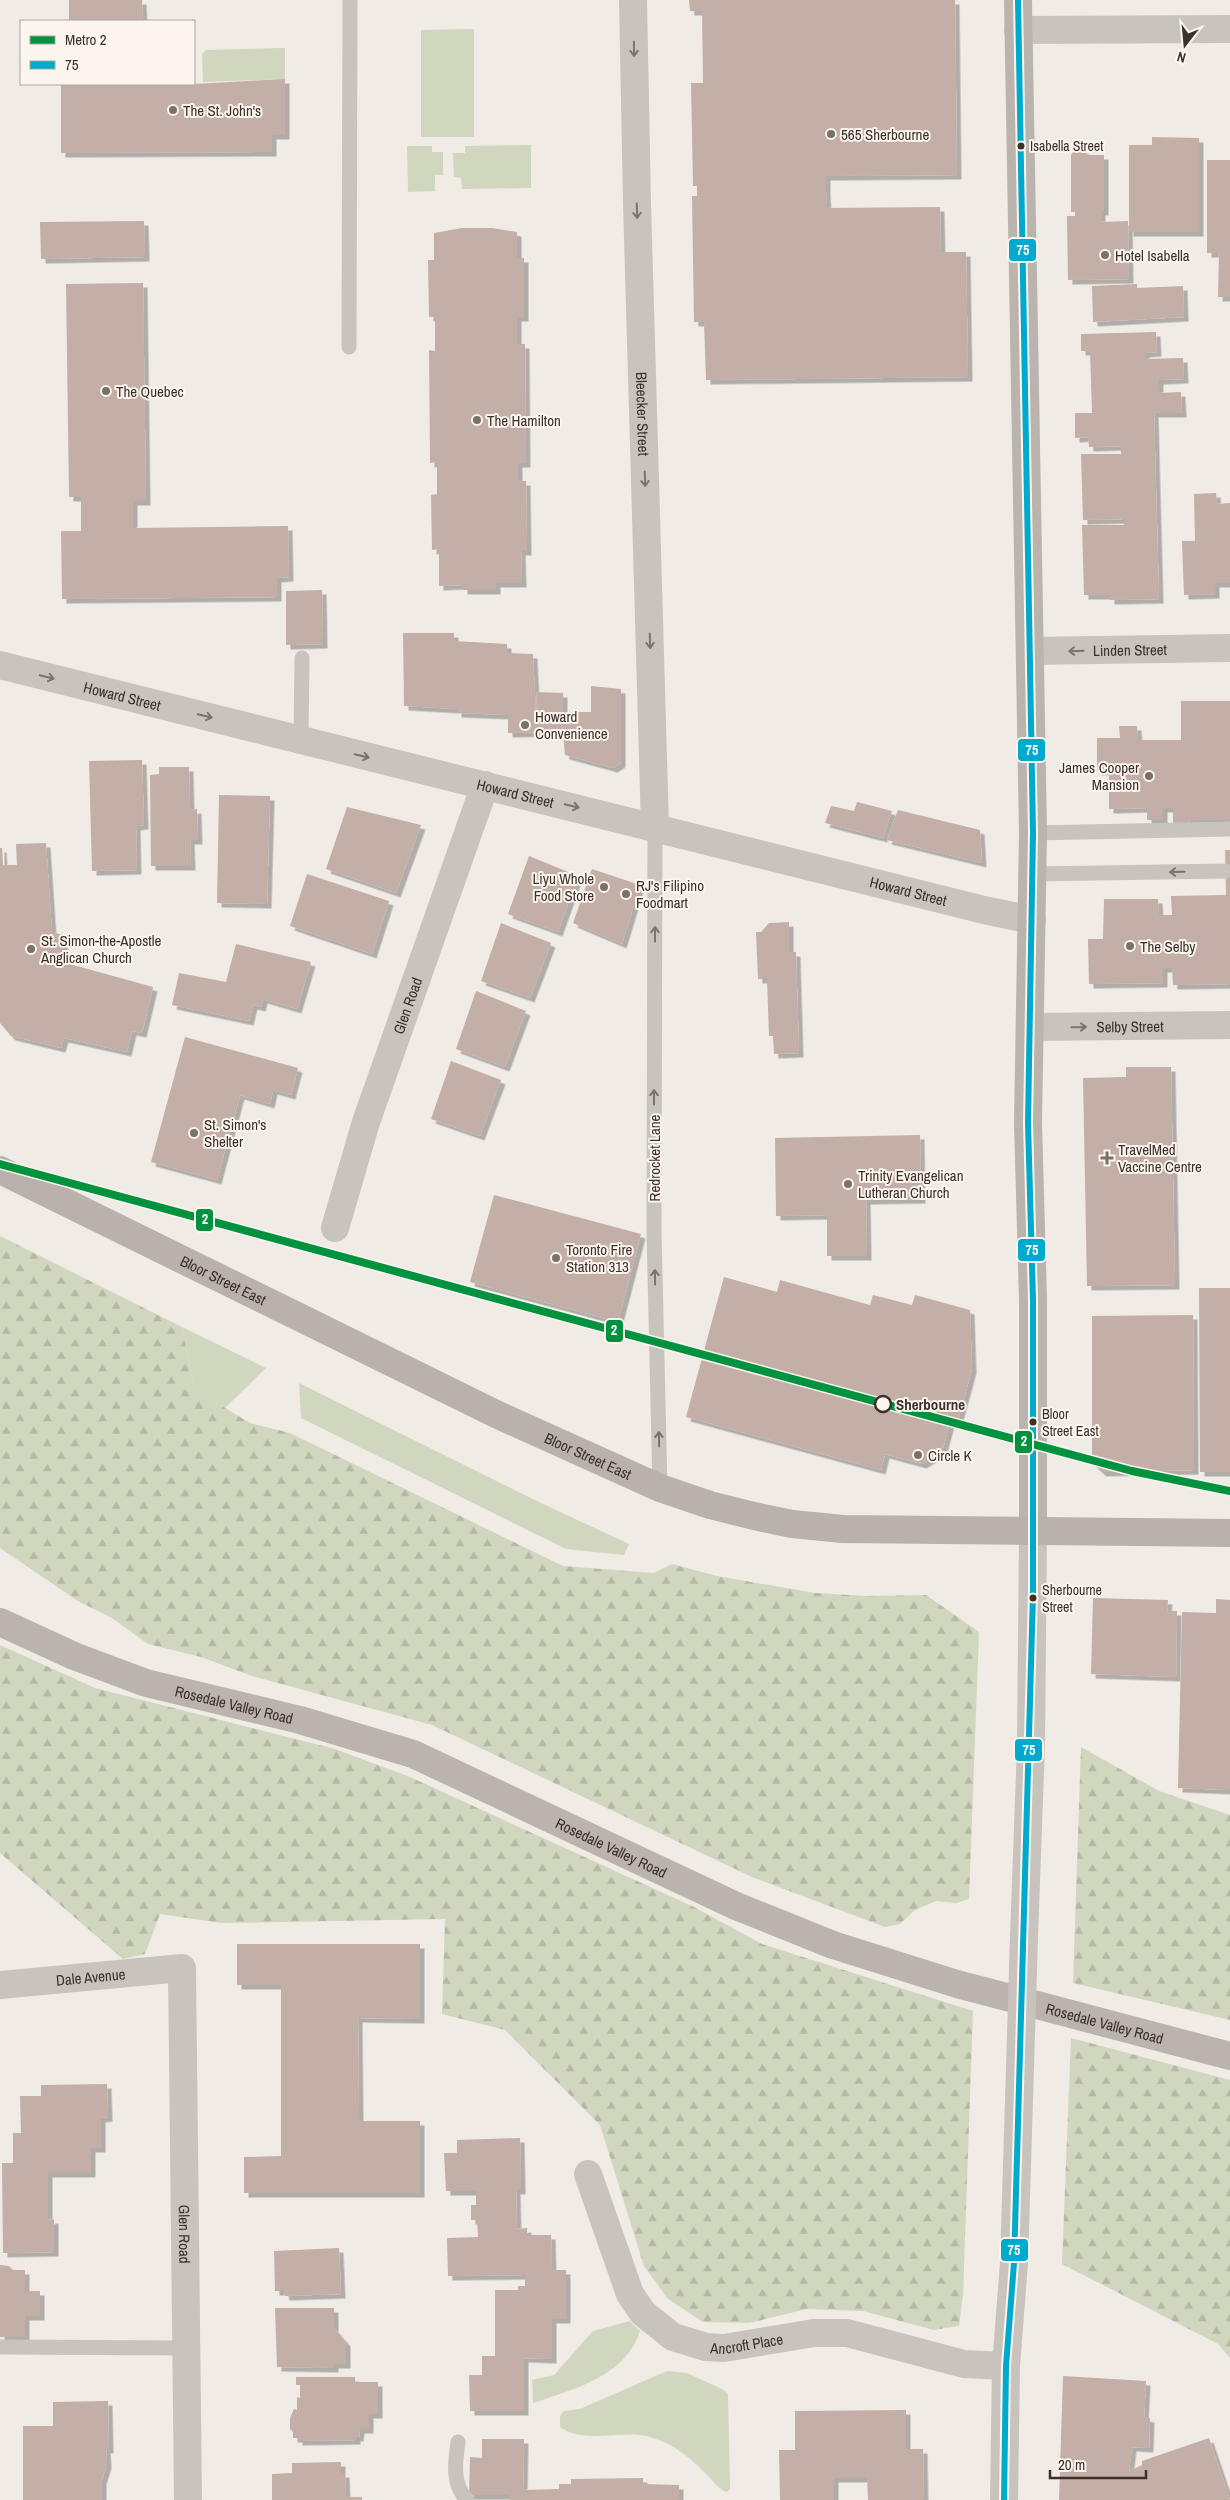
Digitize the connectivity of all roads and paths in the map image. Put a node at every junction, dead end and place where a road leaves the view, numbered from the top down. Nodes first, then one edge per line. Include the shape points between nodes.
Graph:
1 (350, 0) edge
2 (634, 0) edge
3 (1018, 0) edge
4 (1230, 29) edge
5 (1018, 30) junction
6 (349, 347) dead end
7 (1230, 648) edge
8 (1030, 651) junction
9 (302, 658) dead end
10 (0, 665) edge
11 (302, 741) junction
12 (485, 785) junction
13 (656, 827) junction
14 (1230, 830) edge
15 (1032, 833) junction
16 (1226, 871) dead end
17 (1032, 874) junction
18 (1032, 920) junction
19 (1230, 1025) edge
20 (1030, 1027) junction
21 (0, 1170) edge
22 (335, 1228) dead end
23 (660, 1488) junction
24 (1033, 1532) junction
25 (1230, 1533) edge
26 (0, 1622) edge
27 (182, 1968) joint
28 (0, 1985) edge
29 (1230, 2056) edge
30 (588, 2174) dead end
31 (0, 2347) edge
32 (187, 2348) junction
33 (1006, 2366) junction
34 (458, 2442) dead end
35 (188, 2500) edge
36 (467, 2500) edge
37 (1004, 2500) edge

1 - 6 lane
2 -> 13 street, Bleecker Street via 637,213
3 - 5 street
4 - 5 street
5 - 8 street
7 -> 8 street, Linden Street
8 - 15 street
9 - 11 lane
10 -> 11 street, Howard Street
11 -> 12 street, Howard Street
12 -> 13 street, Howard Street
12 - 22 street, Glen Road via 366,1122
13 - 18 street, Howard Street
23 -> 13 lane, Redrocket Lane via 654,1231
14 - 15 lane
15 - 17 street
16 -> 17 lane
17 - 18 street
18 - 20 street
20 -> 19 street, Selby Street
20 - 24 street via 1028,1123 1033,1300
21 - 23 main road, Bloor Street East via 498,1415
23 - 24 main road, Bloor Street East via 710,1505 792,1524 843,1529
24 - 25 main road, Bloor Street East
24 - 33 street, bridge via 1031,1745 1014,2263
26 - 29 street, Rosedale Valley Road via 74,1656 146,1683 300,1720 413,1754 736,1906 833,1945 957,1984
27 - 28 street, Dale Avenue
27 - 32 street, Glen Road
30 - 33 street, Ancroft Place via 630,2294 643,2313 673,2337 706,2348 724,2348 814,2333 847,2333 964,2364
31 - 32 lane
32 - 35 street, Glen Road
33 - 37 street
34 - 36 lane via 454,2470

